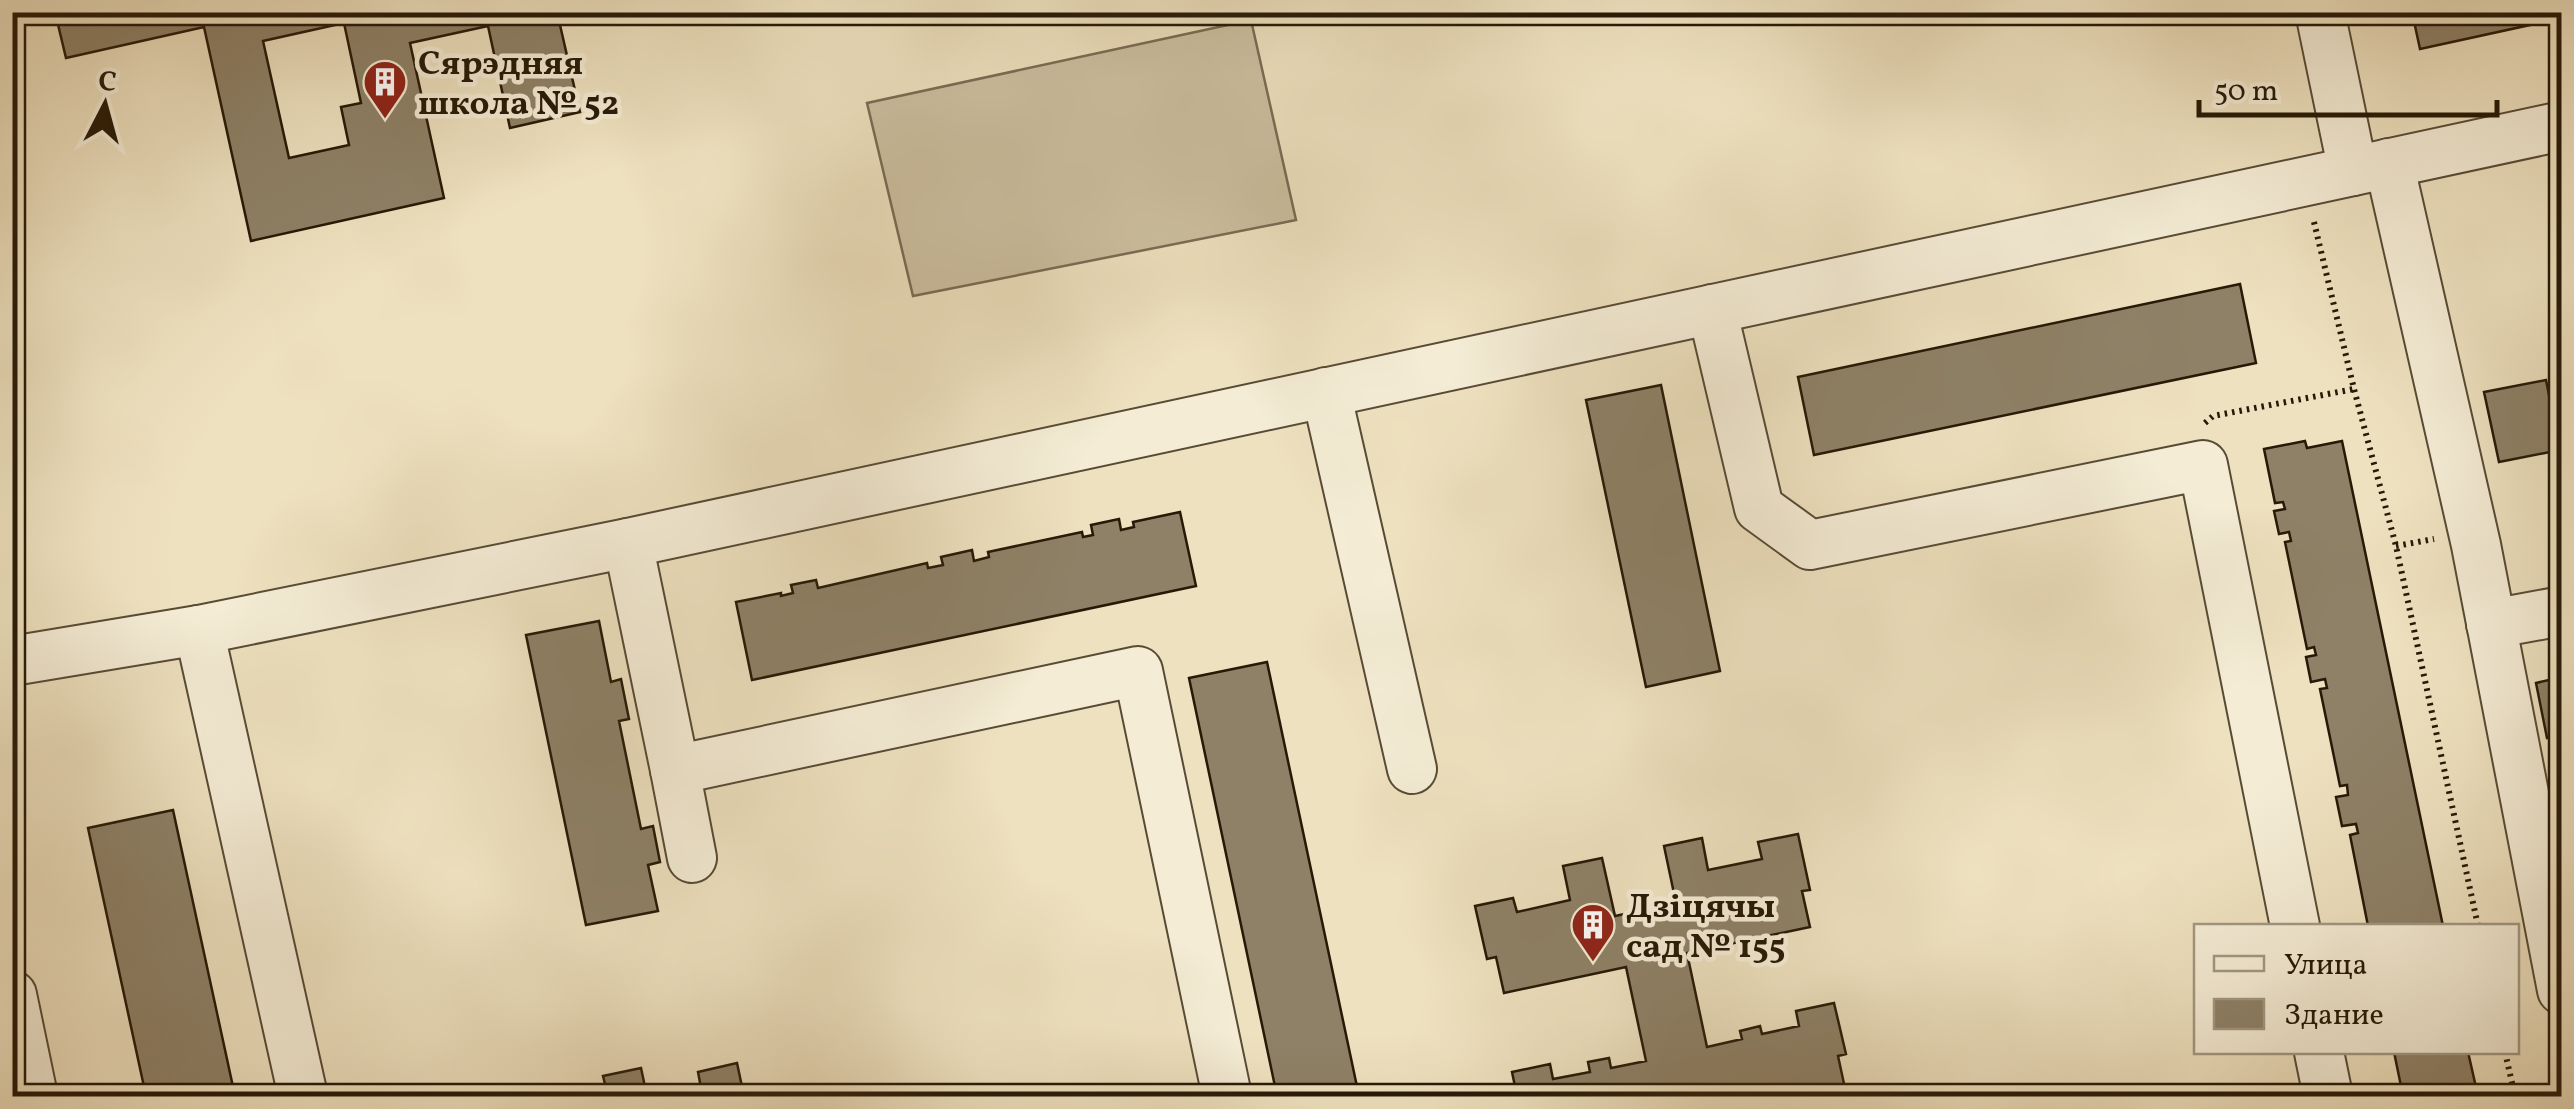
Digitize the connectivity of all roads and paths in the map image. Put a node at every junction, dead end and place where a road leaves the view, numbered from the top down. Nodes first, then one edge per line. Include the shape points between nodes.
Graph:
1 (2320, 12) edge
2 (2562, 126) edge
3 (2371, 167) junction
4 (2305, 181) junction
5 (1712, 309) junction
6 (2354, 389) junction
7 (1326, 392) junction
8 (2203, 465) junction
9 (628, 543) junction
10 (2562, 611) edge
11 (2491, 624) junction
12 (200, 630) junction
13 (12, 662) edge
14 (1412, 769) dead end
15 (675, 770) junction
16 (692, 858) dead end
17 (2294, 924) edge
18 (2478, 924) edge
19 (2562, 990) edge
20 (12, 995) edge
21 (2319, 1054) edge
22 (2505, 1054) edge
23 (33, 1096) edge
24 (304, 1096) edge
25 (1227, 1096) edge
26 (2328, 1096) edge
27 (2515, 1096) edge

1 - 3 lane
2 - 3 lane
3 - 4 lane
3 - 11 lane via 2476,544
4 - 5 lane
4 - 6 path
5 - 7 lane
5 - 8 lane via 1759,508 1810,545
6 - 8 path via 2212,416 2199,436
6 - 18 path via 2396,546
7 - 9 lane
7 - 14 lane
8 - 17 lane
9 - 12 lane
9 - 15 lane
10 - 11 lane
11 - 19 lane
12 - 13 lane
12 - 24 lane
15 - 16 lane
15 - 25 lane via 1138,671
20 - 23 lane
21 - 26 lane
22 - 27 path

